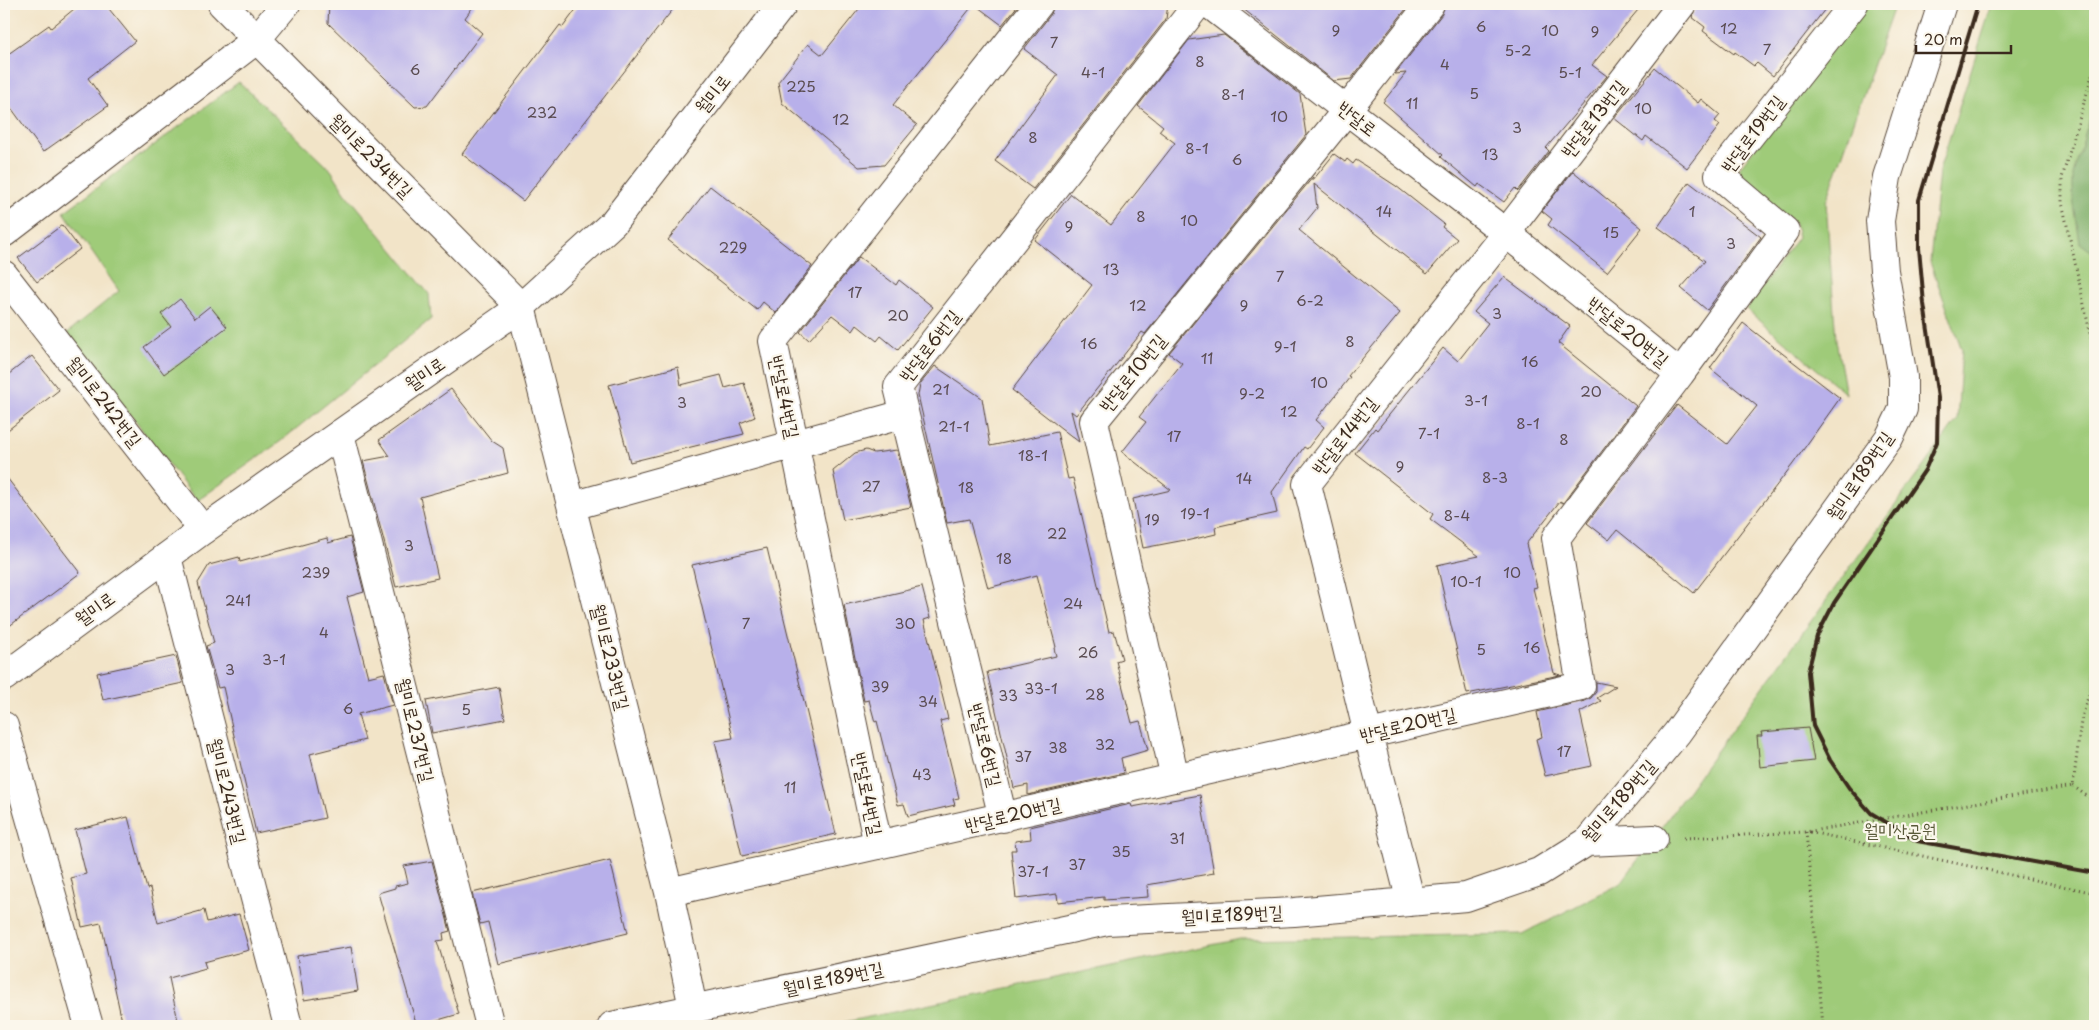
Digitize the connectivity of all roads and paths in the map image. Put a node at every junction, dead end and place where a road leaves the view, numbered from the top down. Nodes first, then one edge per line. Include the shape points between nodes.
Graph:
1 (222, 4) edge
2 (286, 4) edge
3 (783, 4) edge
4 (1039, 4) edge
5 (1198, 4) edge
6 (1209, 4) edge
7 (1430, 4) edge
8 (1682, 4) edge
9 (1854, 4) edge
10 (1942, 4) edge
11 (256, 40) junction
12 (2095, 65) edge
13 (1346, 111) junction
14 (4, 232) edge
15 (1506, 233) junction
16 (4, 275) edge
17 (521, 307) junction
18 (2095, 356) edge
19 (1680, 374) junction
20 (904, 414) junction
21 (340, 434) junction
22 (794, 444) junction
23 (572, 506) junction
24 (203, 530) junction
25 (167, 557) junction
26 (2095, 674) edge
27 (4, 677) edge
28 (4, 726) edge
29 (1368, 734) junction
30 (1175, 778) junction
31 (2073, 786) junction
32 (2095, 802) edge
33 (1002, 818) junction
34 (1806, 832) junction
35 (1654, 839) joint
36 (1587, 842) junction
37 (878, 845) junction
38 (669, 892) junction
39 (2095, 893) edge
40 (1411, 902) junction
41 (692, 1008) junction
42 (89, 1026) edge
43 (288, 1026) edge
44 (490, 1026) edge
45 (612, 1026) edge
46 (1824, 1026) edge

1 - 11 street, 월미로234번길
2 - 11 street
3 - 17 street, 월미로 via 613,223
4 - 22 street, 반달로4번길 via 773,342
5 - 20 street, 반달로6번길 via 898,387
6 - 13 street, 반달로
7 - 13 street
8 - 15 street, 반달로13번길
9 - 19 street, 반달로19번길 via 1719,175 1785,231
10 - 36 street, 월미로189번길 via 1887,177 1880,221 1884,271 1903,377 1903,409 1889,438 1677,733
11 - 14 street
11 - 17 street, 월미로234번길
12 - 18 path via 2062,178 2062,202
13 - 15 street, 반달로
13 - 30 street, 반달로10번길 via 1094,421
15 - 19 street, 반달로20번길
15 - 29 street, 반달로14번길 via 1307,484
16 - 24 street, 월미로242번길
17 - 21 street, 월미로
17 - 23 street, 월미로233번길
19 - 29 street, 반달로20번길 via 1556,538 1581,686
20 - 22 street
20 - 33 street, 반달로6번길
21 - 24 street, 월미로
21 - 44 street, 월미로237번길
22 - 23 street
22 - 37 street, 반달로4번길
23 - 38 street, 월미로233번길
24 - 25 street, 월미로
25 - 27 street, 월미로
25 - 43 street, 월미로243번길
26 - 31 path via 2081,721
28 - 42 street
29 - 30 street, 반달로20번길
29 - 40 street
30 - 33 street, 반달로20번길
31 - 32 path
31 - 34 path
33 - 37 street, 반달로20번길
34 - 35 path
34 - 39 path
34 - 46 path
35 - 36 street
36 - 40 street, 월미로189번길 via 1540,872 1466,897
37 - 38 street, 반달로20번길
38 - 41 street, 월미로233번길
40 - 41 street, 월미로189번길 via 1294,912 1108,921
41 - 45 street, 월미로189번길

